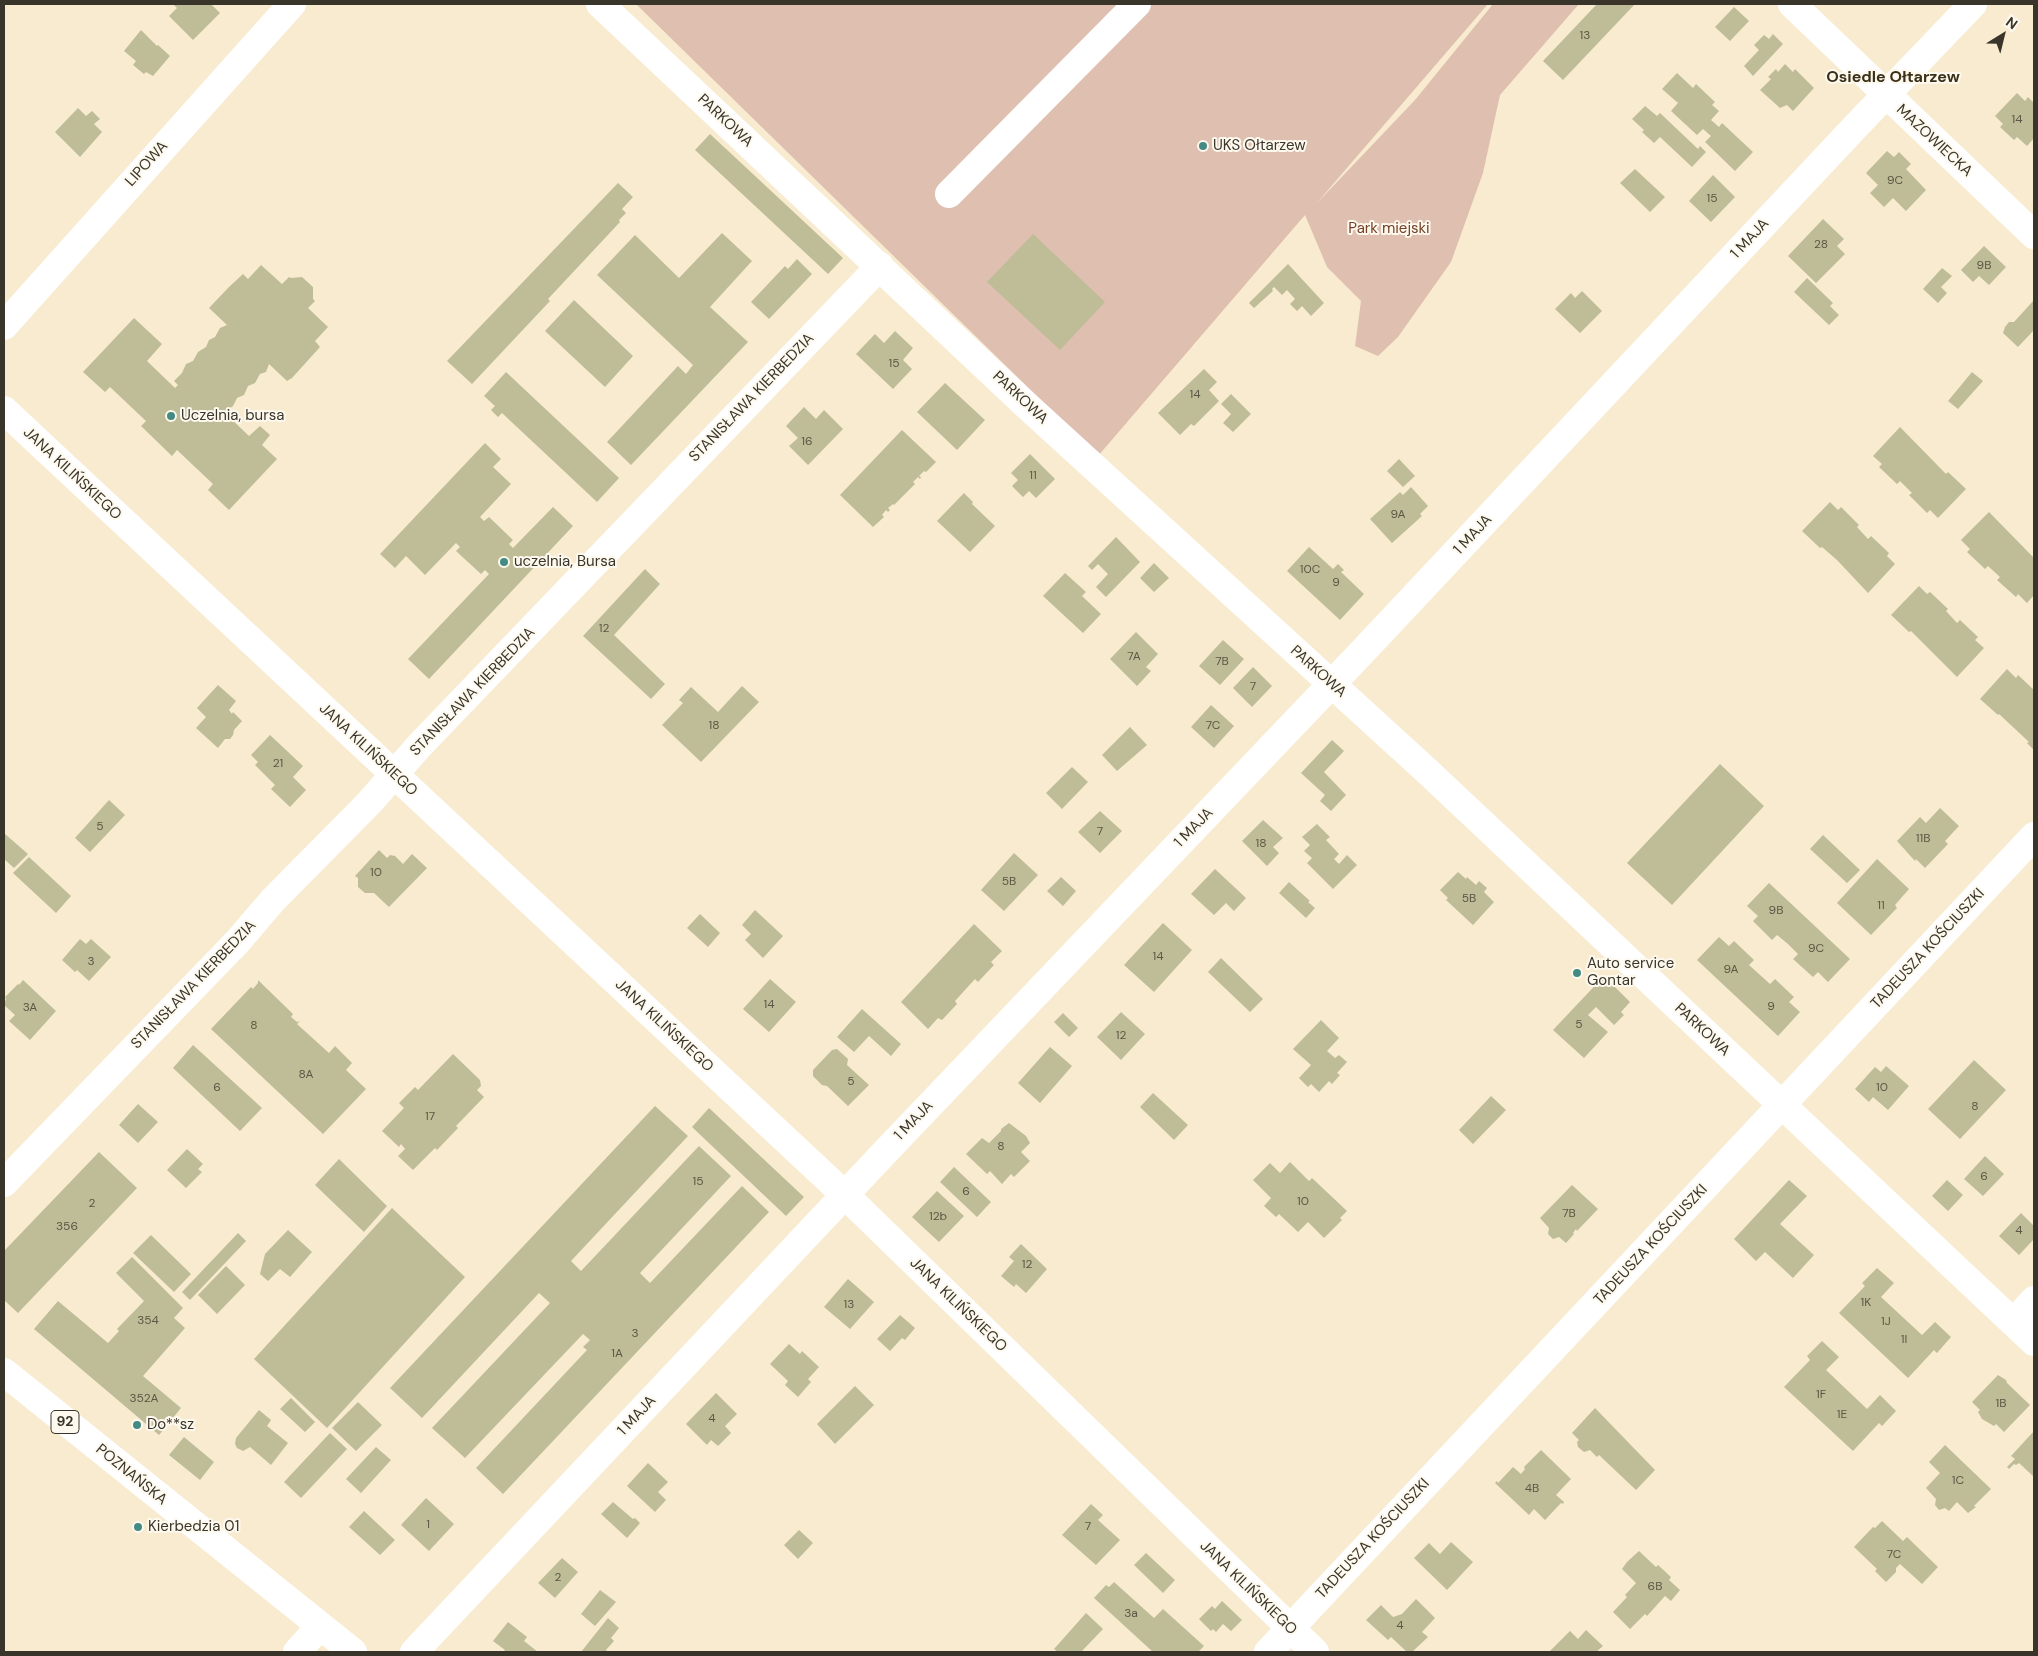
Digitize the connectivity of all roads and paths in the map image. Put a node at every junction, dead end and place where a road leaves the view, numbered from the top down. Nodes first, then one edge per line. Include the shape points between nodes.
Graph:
1 (292, 4) edge
2 (600, 4) edge
3 (1137, 4) edge
4 (1792, 4) edge
5 (1973, 4) edge
6 (1886, 96) junction
7 (949, 194) dead end
8 (2034, 235) edge
9 (880, 266) junction
10 (4, 326) edge
11 (4, 410) edge
12 (1331, 683) junction
13 (394, 775) junction
14 (2034, 836) edge
15 (1783, 1105) junction
16 (4, 1183) edge
17 (845, 1195) junction
18 (2034, 1300) edge
19 (2014, 1322) junction
20 (2034, 1342) edge
21 (4, 1372) edge
22 (320, 1626) junction
23 (1290, 1628) junction
24 (297, 1652) edge
25 (353, 1652) edge
26 (414, 1652) edge
27 (1268, 1652) edge
28 (1315, 1652) edge

1 - 10 street, LIPOWA
2 - 9 street, PARKOWA
3 - 7 street
4 - 6 street, MAZOWIECKA
5 - 6 street, 1 MAJA
6 - 8 street, MAZOWIECKA
6 - 12 street, 1 MAJA
9 - 12 street, PARKOWA via 1026,405
9 - 13 street, STANISŁAWA KIERBEDZIA
11 - 13 street, JANA KILIŃSKIEGO
12 - 15 street, PARKOWA
12 - 17 street, 1 MAJA
13 - 16 street, STANISŁAWA KIERBEDZIA
13 - 17 street, JANA KILIŃSKIEGO
14 - 15 street, TADEUSZA KOŚCIUSZKI
15 - 19 street, PARKOWA
15 - 23 street, TADEUSZA KOŚCIUSZKI
17 - 23 street, JANA KILIŃSKIEGO
17 - 26 street, 1 MAJA
18 - 19 street
19 - 20 street, PARKOWA
21 - 22 street, POZNAŃSKA / 92
22 - 24 street
22 - 25 street, POZNAŃSKA / 92
23 - 27 street, TADEUSZA KOŚCIUSZKI
23 - 28 street, JANA KILIŃSKIEGO

